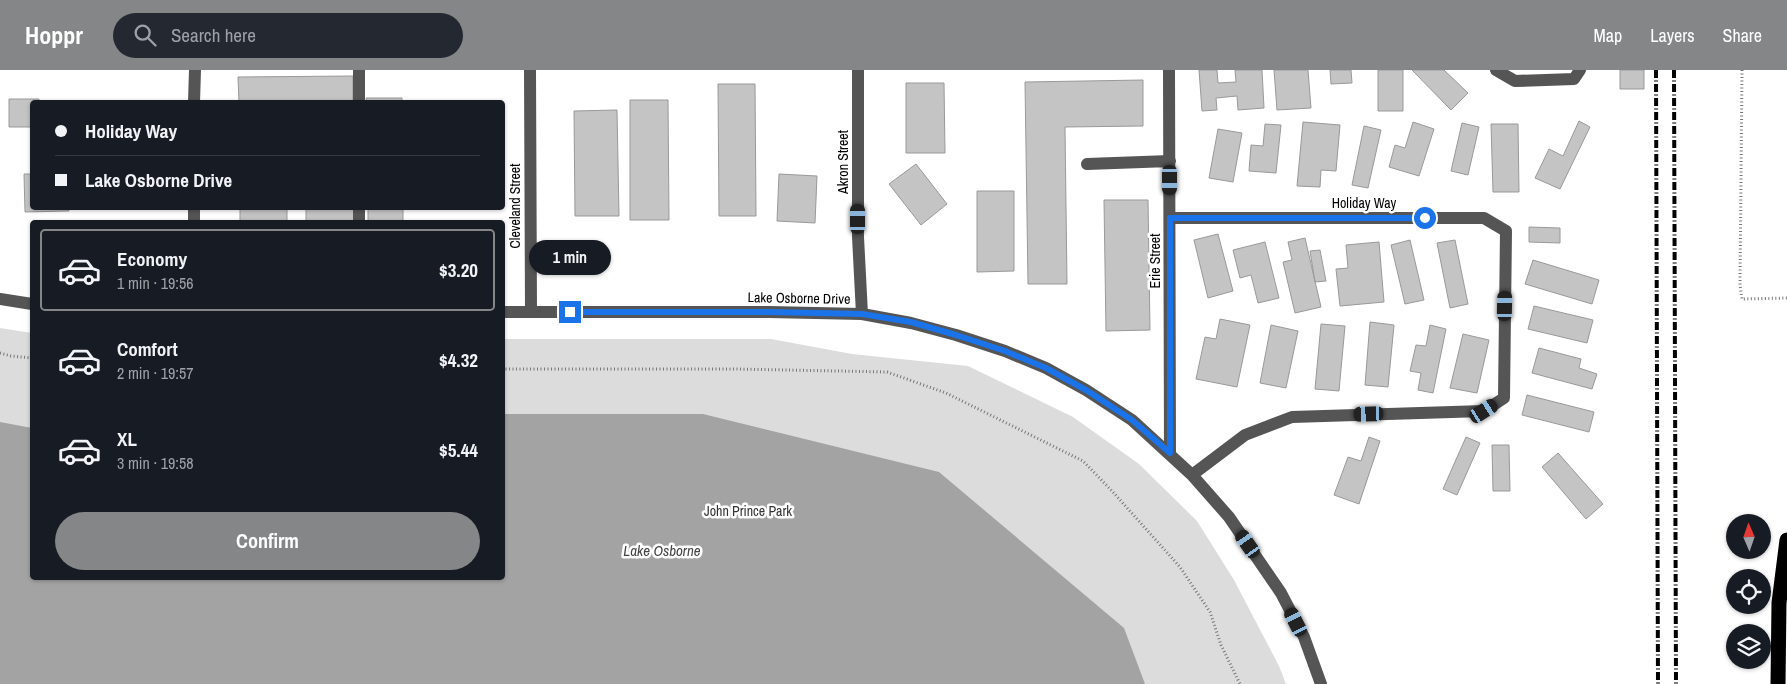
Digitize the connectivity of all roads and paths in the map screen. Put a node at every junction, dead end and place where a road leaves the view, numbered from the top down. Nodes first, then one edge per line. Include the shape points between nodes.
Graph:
1 (194, 70) edge
2 (359, 70) edge
3 (530, 70) edge
4 (858, 70) edge
5 (1170, 70) edge
6 (1496, 70) edge
7 (1580, 70) edge
8 (1742, 70) edge
9 (194, 100) edge
10 (359, 100) edge
11 (1170, 161) junction
12 (1087, 164) dead end
13 (1170, 218) junction
14 (1787, 298) edge
15 (0, 299) edge
16 (30, 304) edge
17 (505, 312) edge
18 (530, 312) junction
19 (862, 314) junction
20 (0, 353) edge
21 (30, 358) edge
22 (505, 369) edge
23 (1170, 453) junction
24 (1192, 475) junction
25 (1787, 540) edge
26 (1240, 684) edge
27 (1321, 684) edge
28 (1778, 684) edge

1 - 9 street
2 - 10 street
3 - 18 street, Cleveland Street
4 - 19 street, Akron Street via 858,238
5 - 11 street, Erie Street
6 - 7 street via 1515,81 1574,79
8 - 14 path via 1742,299
11 - 12 street
11 - 13 street, Erie Street
13 - 23 street, Erie Street
13 - 24 street, Holiday Way via 1484,218 1506,231 1504,398 1484,411 1292,417 1245,435
15 - 16 street
17 - 18 street, Lake Osborne Drive
18 - 19 street, Lake Osborne Drive
19 - 23 street, Lake Osborne Drive via 911,322 956,335 1046,368 1132,420
20 - 21 path
22 - 26 path via 887,372 946,393 1082,461 1180,567 1210,612 1221,645
23 - 24 street, Lake Osborne Drive
24 - 27 street, Lake Osborne Drive via 1229,516 1282,593 1304,637
25 - 28 highway via 1779,603

